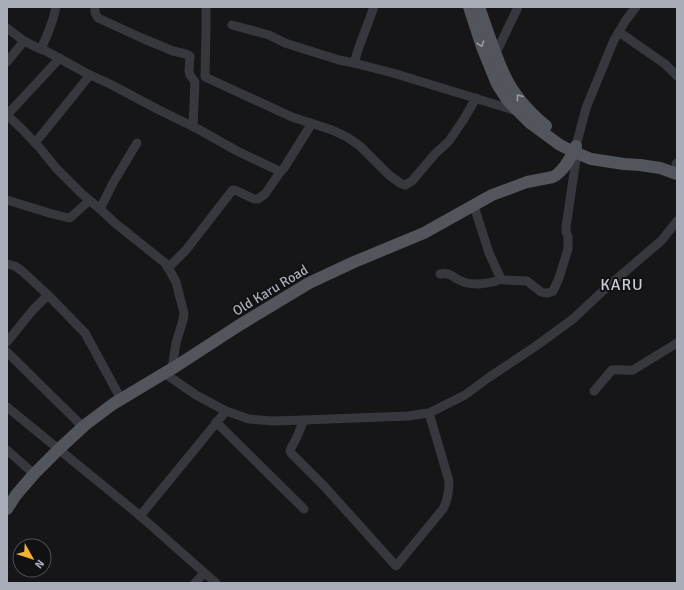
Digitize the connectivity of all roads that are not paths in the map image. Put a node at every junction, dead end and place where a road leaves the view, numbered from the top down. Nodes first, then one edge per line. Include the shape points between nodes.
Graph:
1 (56, 7) edge
2 (95, 7) edge
3 (206, 7) edge
4 (374, 7) edge
5 (469, 7) edge
6 (479, 7) edge
7 (518, 7) edge
8 (636, 7) edge
9 (232, 25) dead end
10 (7, 28) edge
11 (619, 32) junction
12 (24, 41) junction
13 (41, 49) junction
14 (496, 53) junction
15 (60, 58) junction
16 (7, 62) edge
17 (354, 63) junction
18 (90, 75) junction
19 (677, 76) edge
20 (476, 98) junction
21 (517, 111) junction
22 (7, 115) edge
23 (311, 123) junction
24 (193, 127) junction
25 (35, 143) junction
26 (137, 143) dead end
27 (575, 151) junction
28 (677, 167) edge
29 (280, 171) junction
30 (7, 200) edge
31 (89, 201) junction
32 (474, 206) junction
33 (100, 209) junction
34 (677, 221) edge
35 (7, 264) edge
36 (168, 268) junction
37 (440, 274) dead end
38 (501, 279) junction
39 (48, 295) junction
40 (7, 342) edge
41 (677, 343) edge
42 (7, 352) edge
43 (168, 370) junction
44 (594, 391) dead end
45 (121, 399) junction
46 (7, 407) edge
47 (226, 411) junction
48 (429, 413) junction
49 (304, 420) junction
50 (216, 422) junction
51 (83, 427) junction
52 (7, 450) edge
53 (59, 450) junction
54 (34, 474) junction
55 (304, 508) dead end
56 (7, 509) edge
57 (140, 516) junction
58 (204, 573) junction
59 (195, 583) edge
60 (216, 583) edge

1 - 13 street
2 - 24 street via 98,18 190,56 189,71 195,82
3 - 23 street via 205,77 292,117
4 - 17 street
5 -> 21 main road via 498,84
6 - 14 main road
7 - 14 street
8 - 11 street
9 - 17 street
10 - 12 street
11 - 19 street via 665,64
11 - 27 street via 586,108
12 - 13 street
12 - 16 street
13 - 15 street
27 -> 14 main road via 526,107 504,74
15 - 18 street
15 - 22 street
17 - 20 street
18 - 24 street
18 - 25 street
20 - 21 street
20 - 23 street via 450,141 412,181 405,185 389,175 360,146 347,137
21 - 27 main road via 560,145
22 - 25 street
23 - 29 street
24 - 29 street
25 - 31 street
26 - 33 street
27 - 28 main road via 584,149 622,157 642,157 660,160
27 - 32 main road, Old Karu Road via 557,175 527,182 492,195
27 - 38 street via 566,227 568,249 555,288 545,293 527,281
29 - 36 street via 265,194 258,199 233,190 186,250
30 - 31 street via 69,218
31 - 33 street
32 - 38 street via 489,253
32 - 43 main road, Old Karu Road via 424,233 309,283
33 - 36 street
34 - 48 street via 662,240 573,319 465,395
35 - 39 street via 22,271
36 - 43 street via 176,282 184,313
37 - 38 street via 450,274 472,284
39 - 40 street
39 - 45 street via 85,333
41 - 44 street via 633,370 612,370
42 - 51 street
43 - 45 main road, Old Karu Road
43 - 47 street via 196,395
45 - 51 main road, Old Karu Road
46 - 53 street
47 - 49 street via 249,418 273,421
47 - 50 street
48 - 49 street
48 - 49 street via 449,481 447,502 396,566 291,453 290,448
50 - 55 street
50 - 57 street
51 - 53 main road, Old Karu Road
52 - 54 street
53 - 54 main road, Old Karu Road
53 - 57 street
54 - 56 main road, Old Karu Road
57 - 58 street
58 - 59 street
58 - 60 street

